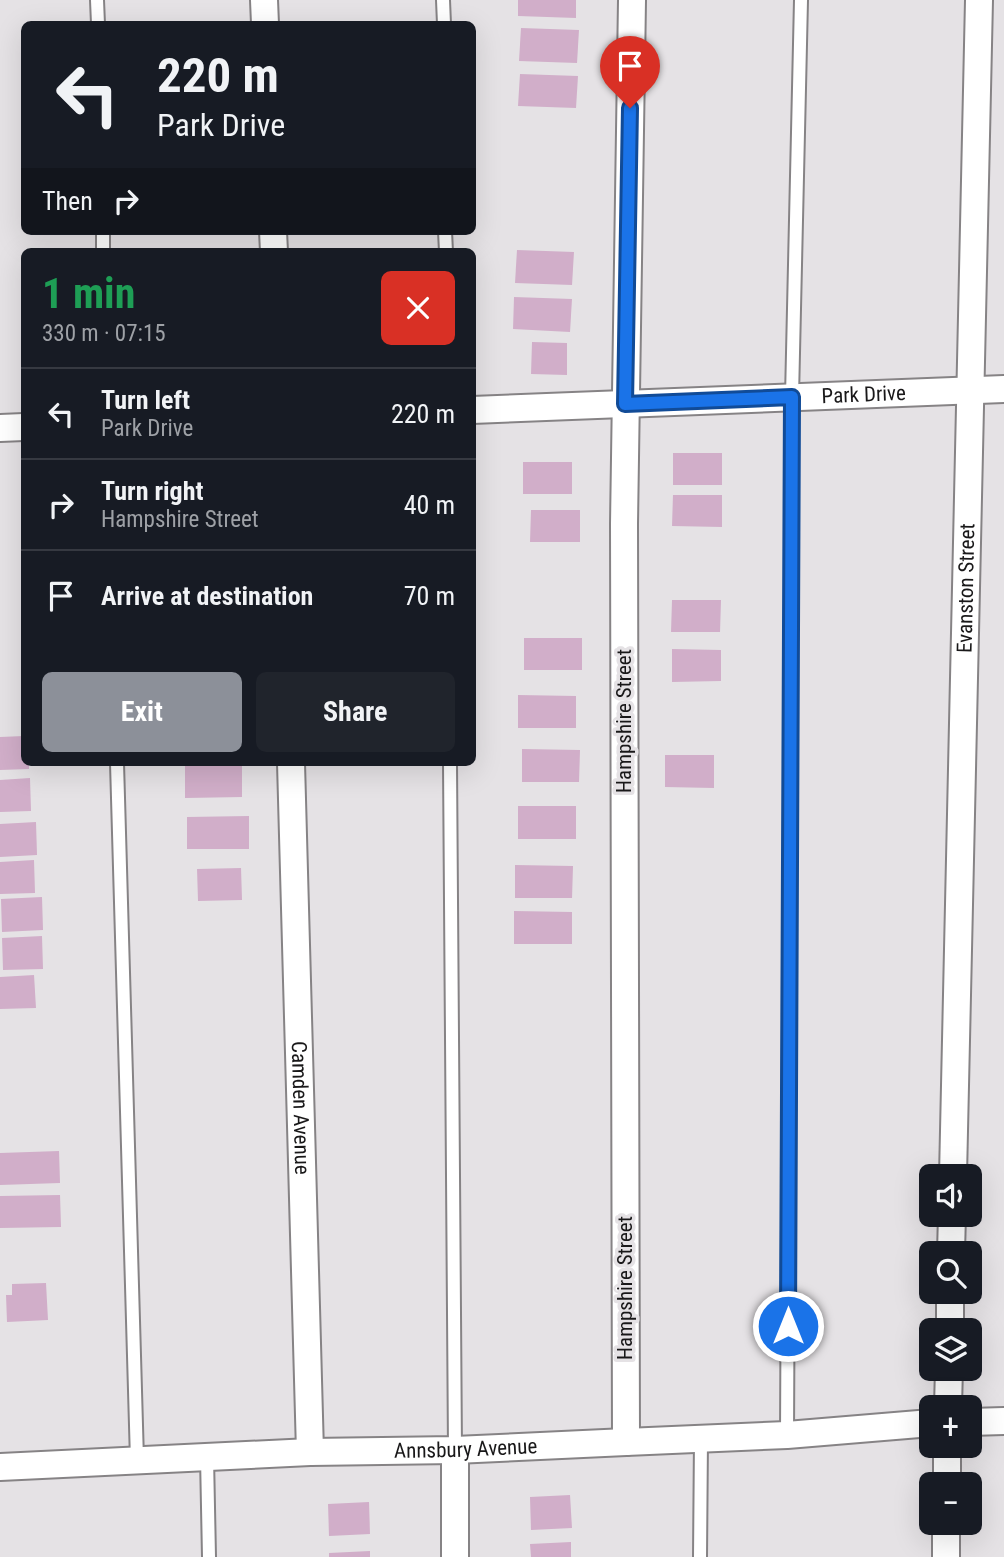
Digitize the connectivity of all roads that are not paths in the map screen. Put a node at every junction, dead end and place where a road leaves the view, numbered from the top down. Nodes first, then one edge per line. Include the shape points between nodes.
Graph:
1 (97, 0) edge
2 (264, 0) edge
3 (443, 0) edge
4 (632, 0) edge
5 (802, 0) edge
6 (978, 0) edge
7 (98, 21) edge
8 (265, 21) edge
9 (444, 21) edge
10 (1004, 389) edge
11 (970, 390) junction
12 (792, 397) junction
13 (625, 404) junction
14 (476, 410) edge
15 (21, 427) edge
16 (0, 428) edge
17 (117, 766) edge
18 (291, 766) edge
19 (450, 766) edge
20 (953, 1164) edge
21 (1004, 1421) edge
22 (982, 1422) edge
23 (919, 1424) edge
24 (787, 1435) junction
25 (701, 1439) junction
26 (626, 1443) junction
27 (455, 1450) junction
28 (310, 1452) junction
29 (207, 1457) junction
30 (137, 1460) junction
31 (0, 1467) edge
32 (946, 1535) edge
33 (209, 1557) edge
34 (455, 1557) edge
35 (700, 1557) edge
36 (946, 1557) edge

1 - 7 lane
2 - 8 street
3 - 9 lane
4 - 13 street, Hampshire Street
5 - 12 lane
6 - 11 street, Evanston Street
10 - 11 street, Park Drive
11 - 12 street, Park Drive
11 - 20 street, Evanston Street
12 - 13 street, Park Drive
12 - 24 lane
13 - 14 street, Park Drive
13 - 26 street, Hampshire Street
15 - 16 street
17 - 30 lane
18 - 28 street, Camden Avenue
19 - 27 lane
21 - 22 street
23 - 24 street, Annsbury Avenue
24 - 25 street, Annsbury Avenue
25 - 26 street, Annsbury Avenue
25 - 35 lane
26 - 27 street, Annsbury Avenue
27 - 28 street, Annsbury Avenue
27 - 34 street
28 - 29 street, Annsbury Avenue
29 - 30 street, Annsbury Avenue
29 - 33 lane
30 - 31 street, Annsbury Avenue
32 - 36 street

